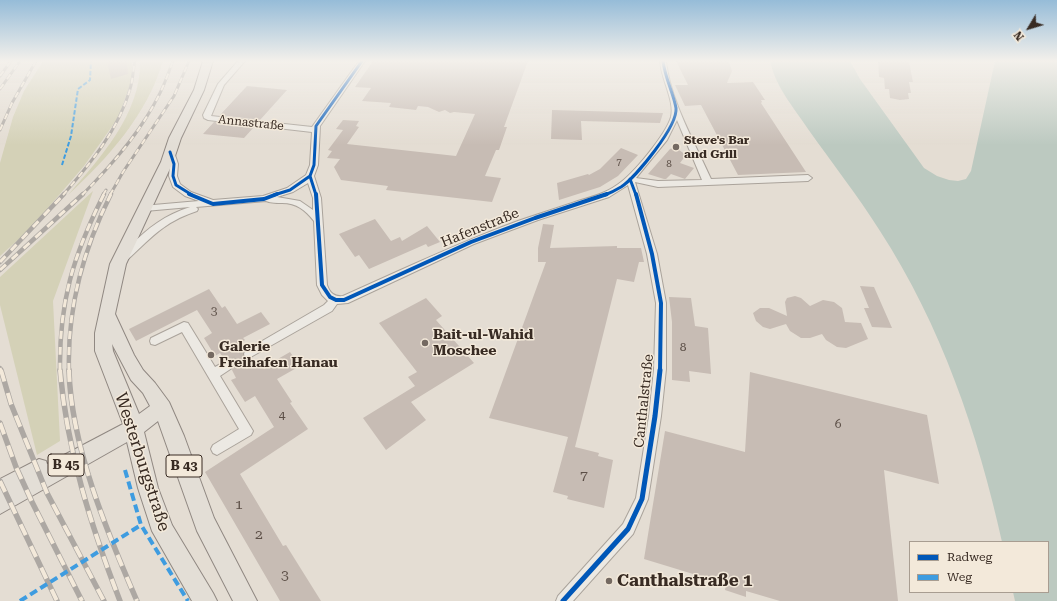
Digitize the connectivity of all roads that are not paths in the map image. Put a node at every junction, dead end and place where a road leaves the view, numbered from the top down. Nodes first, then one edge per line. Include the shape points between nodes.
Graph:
1 (198, 89) edge
2 (219, 89) edge
3 (342, 89) edge
4 (670, 89) edge
5 (676, 109) junction
6 (315, 130) junction
7 (170, 152) junction
8 (310, 176) junction
9 (808, 178) dead end
10 (630, 179) junction
11 (708, 183) junction
12 (297, 186) junction
13 (264, 199) junction
14 (213, 204) junction
15 (305, 206) junction
16 (145, 208) junction
17 (318, 220) junction
18 (118, 264) junction
19 (334, 300) junction
20 (108, 315) junction
21 (155, 341) dead end
22 (249, 354) tunnel mouth
23 (228, 365) tunnel mouth
24 (213, 374) junction
25 (162, 408) junction
26 (133, 423) junction
27 (217, 449) dead end
28 (0, 490) edge
29 (0, 504) edge
30 (205, 601) edge
31 (245, 601) edge
32 (563, 601) edge

1 - 7 main road, Westerburgstraße / B 43
2 - 6 street, Annastraße via 207,114 208,118
3 - 6 street
4 - 5 street
5 - 10 street, Hafenstraße via 668,132
5 - 11 street
6 - 8 street via 314,165
7 - 14 street via 176,185 188,194
7 - 16 main road, Westerburgstraße / B 43
8 - 12 street
8 - 17 street via 317,198
9 - 11 street
10 - 11 street via 658,184
10 - 19 street, Hafenstraße via 606,195 504,229 344,300
10 - 32 street, Canthalstraße via 652,254 661,303 660,369 642,499 628,529
12 - 13 street
12 - 15 street
13 - 14 street
13 - 15 street via 288,200
14 - 16 street
14 - 18 street via 186,211 163,221
15 - 17 street
16 - 18 main road, Westerburgstraße / B 43
17 - 19 street via 322,285 328,296
18 - 20 main road, Westerburgstraße / B 43
19 - 22 street, Hafenstraße via 328,308
20 - 25 main road, Westerburgstraße / B 43 via 127,358
20 - 26 main road, Westerburgstraße / B 43 via 103,333 104,351
21 - 24 street via 184,326
23 - 24 street
24 - 27 street via 247,431
25 - 26 main road
25 - 31 main road, Westerburgstraße / B 43 via 205,523
26 - 28 main road, B 45
26 - 29 main road, B 45
26 - 30 main road, Westerburgstraße / B 43 via 148,488 163,531

